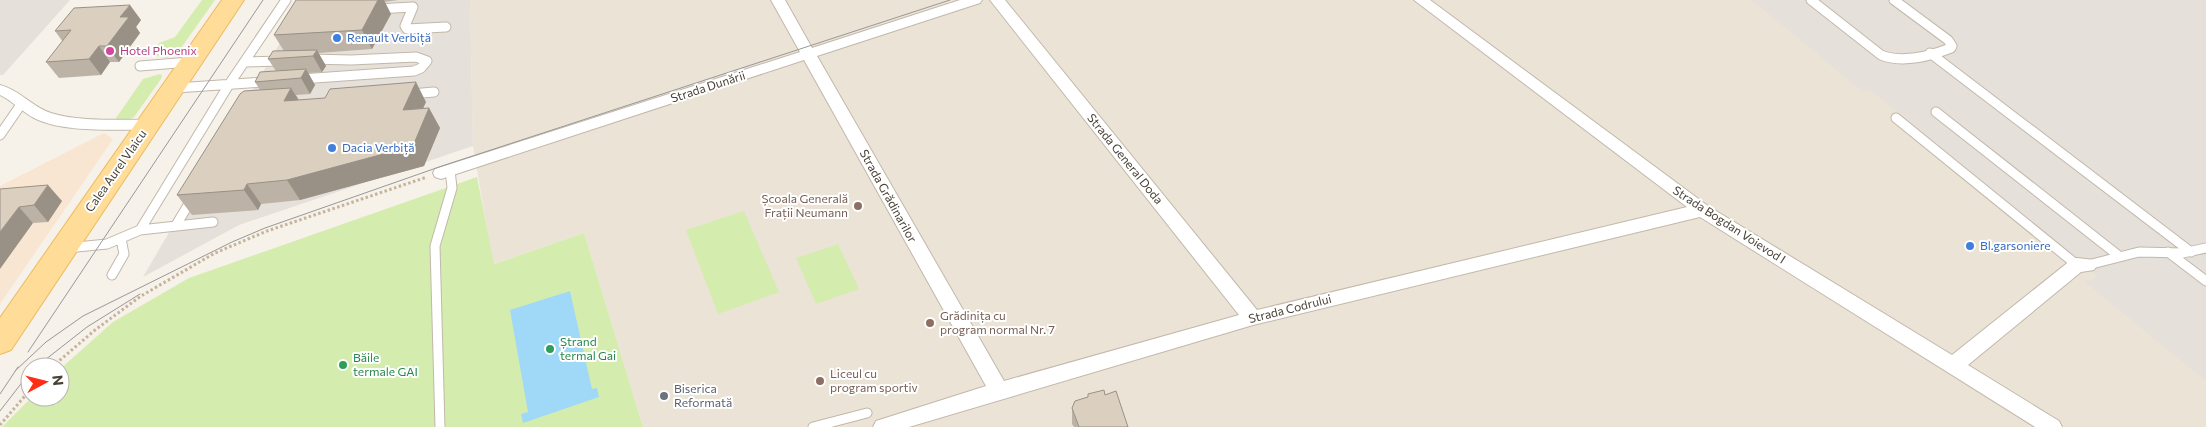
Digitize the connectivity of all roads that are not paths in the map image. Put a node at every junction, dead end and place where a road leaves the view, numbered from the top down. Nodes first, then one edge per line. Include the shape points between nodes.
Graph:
1 (233, 0) edge
2 (286, 0) edge
3 (778, 0) edge
4 (975, 0) edge
5 (997, 0) edge
6 (1421, 0) edge
7 (1811, 0) edge
8 (1894, 0) edge
9 (371, 9) edge
10 (285, 15) edge
11 (276, 16) junction
12 (446, 27) dead end
13 (1930, 53) junction
14 (808, 54) junction
15 (290, 60) edge
16 (299, 60) edge
17 (191, 62) junction
18 (244, 62) junction
19 (140, 66) dead end
20 (292, 80) edge
21 (274, 81) edge
22 (230, 84) junction
23 (173, 88) junction
24 (0, 90) edge
25 (434, 92) dead end
26 (404, 94) edge
27 (22, 103) junction
28 (1936, 112) dead end
29 (1896, 118) dead end
30 (148, 124) junction
31 (0, 135) edge
32 (445, 171) joint
33 (196, 193) edge
34 (1702, 210) junction
35 (213, 222) dead end
36 (176, 225) junction
37 (140, 230) junction
38 (121, 239) junction
39 (2206, 248) edge
40 (62, 249) junction
41 (2168, 252) junction
42 (2191, 252) junction
43 (2119, 256) junction
44 (2083, 265) junction
45 (112, 275) dead end
46 (2206, 281) edge
47 (1253, 318) junction
48 (0, 342) edge
49 (1953, 366) junction
50 (999, 391) junction
51 (867, 413) dead end
52 (440, 427) edge
53 (813, 427) edge
54 (883, 427) edge
55 (2052, 427) edge

1 - 17 main road, Calea Aurel Vlaicu
2 - 11 lane
3 - 14 street, Strada Grădinarilor
4 - 14 street, Strada Dunării
5 - 47 street, Strada General Doda
6 - 34 street, Strada Bogdan Voievod I
7 - 13 lane via 1885,58 1900,60
8 - 13 lane via 1951,43 1948,49
9 - 12 lane via 409,6 413,11 405,26 407,29
10 - 11 lane
11 - 18 lane
13 - 42 lane
14 - 32 street, Strada Dunării
14 - 50 street, Strada Grădinarilor
15 - 18 lane
16 - 20 lane via 416,57 426,61 414,71
17 - 19 lane
17 - 23 main road, Calea Aurel Vlaicu
18 - 22 lane
21 - 22 lane
22 - 23 lane
22 - 37 lane
23 - 30 main road, Calea Aurel Vlaicu
24 - 27 street
25 - 26 lane
27 - 30 street via 44,116
27 - 31 lane
28 - 43 lane
29 - 44 lane
30 - 40 main road, Calea Aurel Vlaicu
32 - 52 lane via 452,188 435,246
33 - 36 lane
34 - 47 street, Strada Codrului
34 - 49 street, Strada Bogdan Voievod I
35 - 36 lane
36 - 37 lane
37 - 38 lane
38 - 40 lane via 107,244
38 - 45 lane via 126,254
39 - 42 lane
40 - 48 main road, Calea Aurel Vlaicu
41 - 42 lane
41 - 43 lane
41 - 46 lane
43 - 44 lane
44 - 49 street
47 - 50 street, Strada Codrului
49 - 55 street, Strada Bogdan Voievod I
50 - 54 street, Strada Codrului
51 - 53 lane

